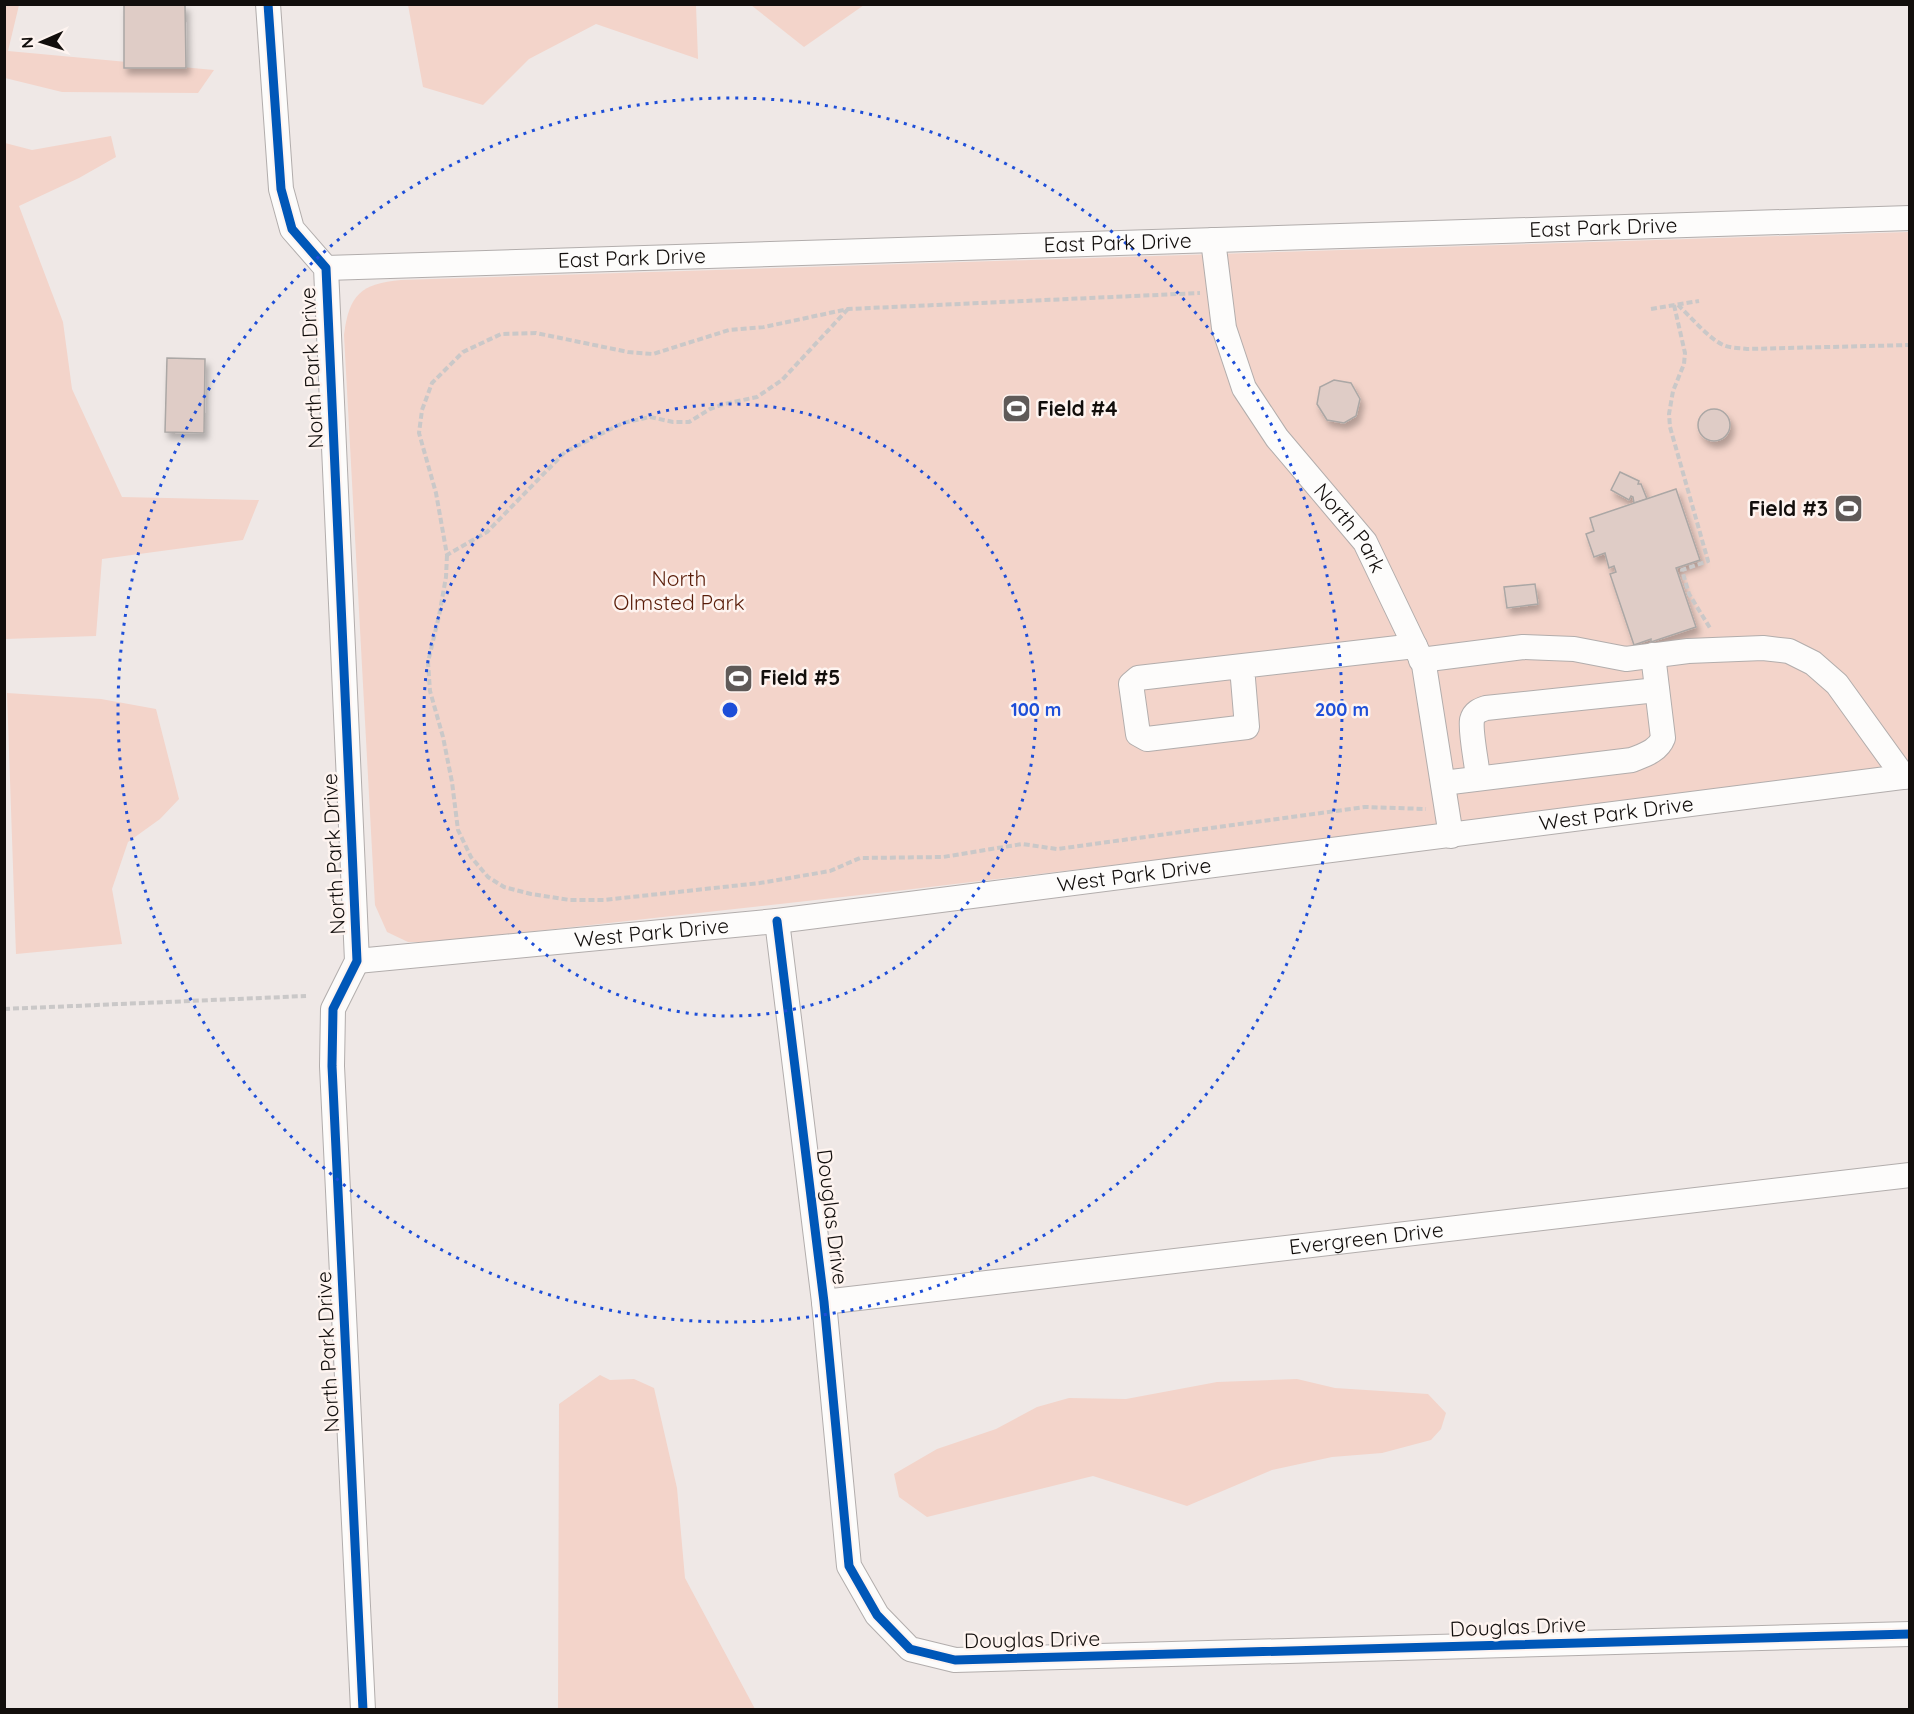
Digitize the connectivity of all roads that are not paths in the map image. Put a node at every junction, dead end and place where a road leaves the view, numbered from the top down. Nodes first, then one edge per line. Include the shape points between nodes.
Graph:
1 (268, 4) edge
2 (1910, 218) edge
3 (1213, 240) junction
4 (326, 268) junction
5 (1418, 653) junction
6 (1653, 655) junction
7 (1242, 667) junction
8 (1657, 690) junction
9 (1907, 777) edge
10 (1478, 778) junction
11 (1443, 783) junction
12 (1451, 836) junction
13 (777, 921) junction
14 (357, 961) junction
15 (1910, 1175) edge
16 (824, 1302) junction
17 (1910, 1634) edge
18 (363, 1710) edge

1 - 4 street, North Park Drive via 281,189 292,229
2 - 3 street, East Park Drive
3 - 4 street, East Park Drive
3 - 5 street, North Park via 1224,328 1244,388 1277,438 1365,542
4 - 14 street, North Park Drive
5 - 6 street via 1523,647 1574,649 1626,659
5 - 7 street
5 - 11 street, North Park via 1424,665
6 - 8 street
6 - 9 street via 1723,649 1789,651 1813,663 1837,684
7 - 7 street via 1138,678 1131,684 1138,734 1147,739 1248,727
8 - 10 street via 1663,738 1661,745 1651,752 1632,760
8 - 10 street via 1477,712 1472,718
9 - 12 street, West Park Drive
10 - 11 street
11 - 12 street, North Park
12 - 13 street, West Park Drive
13 - 14 street, West Park Drive
13 - 16 street, Douglas Drive
14 - 18 street, North Park Drive via 333,1009 332,1066
15 - 16 street, Evergreen Drive
16 - 17 street, Douglas Drive via 849,1566 877,1615 910,1649 955,1660

